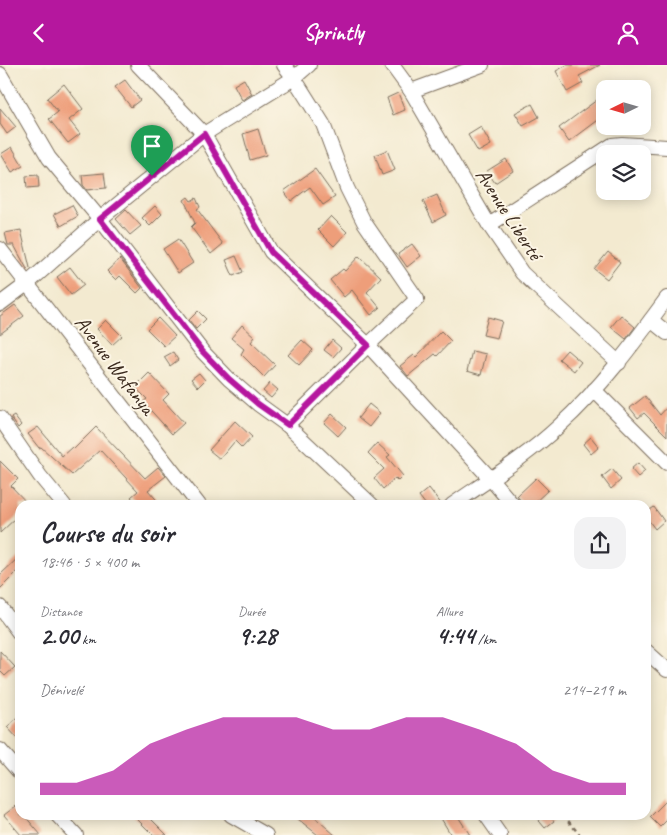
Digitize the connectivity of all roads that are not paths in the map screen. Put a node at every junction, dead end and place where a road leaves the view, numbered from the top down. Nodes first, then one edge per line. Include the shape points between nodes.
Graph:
1 (138, 65) edge
2 (284, 65) edge
3 (309, 65) edge
4 (392, 65) edge
5 (482, 65) edge
6 (0, 74) edge
7 (294, 78) junction
8 (411, 91) junction
9 (204, 134) junction
10 (667, 147) edge
11 (100, 219) junction
12 (489, 225) junction
13 (0, 249) edge
14 (28, 283) junction
15 (667, 298) edge
16 (0, 303) edge
17 (651, 320) junction
18 (667, 333) edge
19 (368, 345) junction
20 (619, 363) junction
21 (594, 390) junction
22 (0, 418) edge
23 (288, 425) junction
24 (667, 463) edge
25 (490, 478) junction
26 (60, 500) edge
27 (195, 500) edge
28 (367, 500) edge
29 (459, 500) edge
30 (509, 500) edge
31 (0, 607) edge
32 (15, 626) edge
33 (651, 656) edge
34 (667, 670) edge
35 (0, 750) edge
36 (15, 767) edge
37 (62, 820) edge
38 (240, 820) edge
39 (490, 820) edge
40 (76, 835) edge
41 (266, 835) edge
42 (500, 835) edge

1 - 9 street
2 - 7 street
3 - 7 street
4 - 8 street, Avenue Liberté
5 - 8 street
6 - 11 street via 49,158
7 - 9 street
7 - 19 street via 323,124 347,188 364,222 417,299
8 - 12 street, Avenue Liberté
9 - 11 street
9 - 19 street via 271,252
10 - 12 street via 612,145
11 - 14 street
11 - 23 street via 202,351 258,404
12 - 20 street, Avenue Liberté via 522,273
13 - 14 street, Avenue Wafanya
14 - 16 street
14 - 27 street, Avenue Wafanya
15 - 17 street
17 - 18 street
17 - 20 street
19 - 23 street
19 - 25 street
20 - 21 street
21 - 24 street
21 - 25 street via 559,426
22 - 26 street
23 - 28 street
25 - 29 street
25 - 30 street
31 - 32 street
33 - 34 street
35 - 36 street
37 - 40 street
38 - 41 street
39 - 42 street

